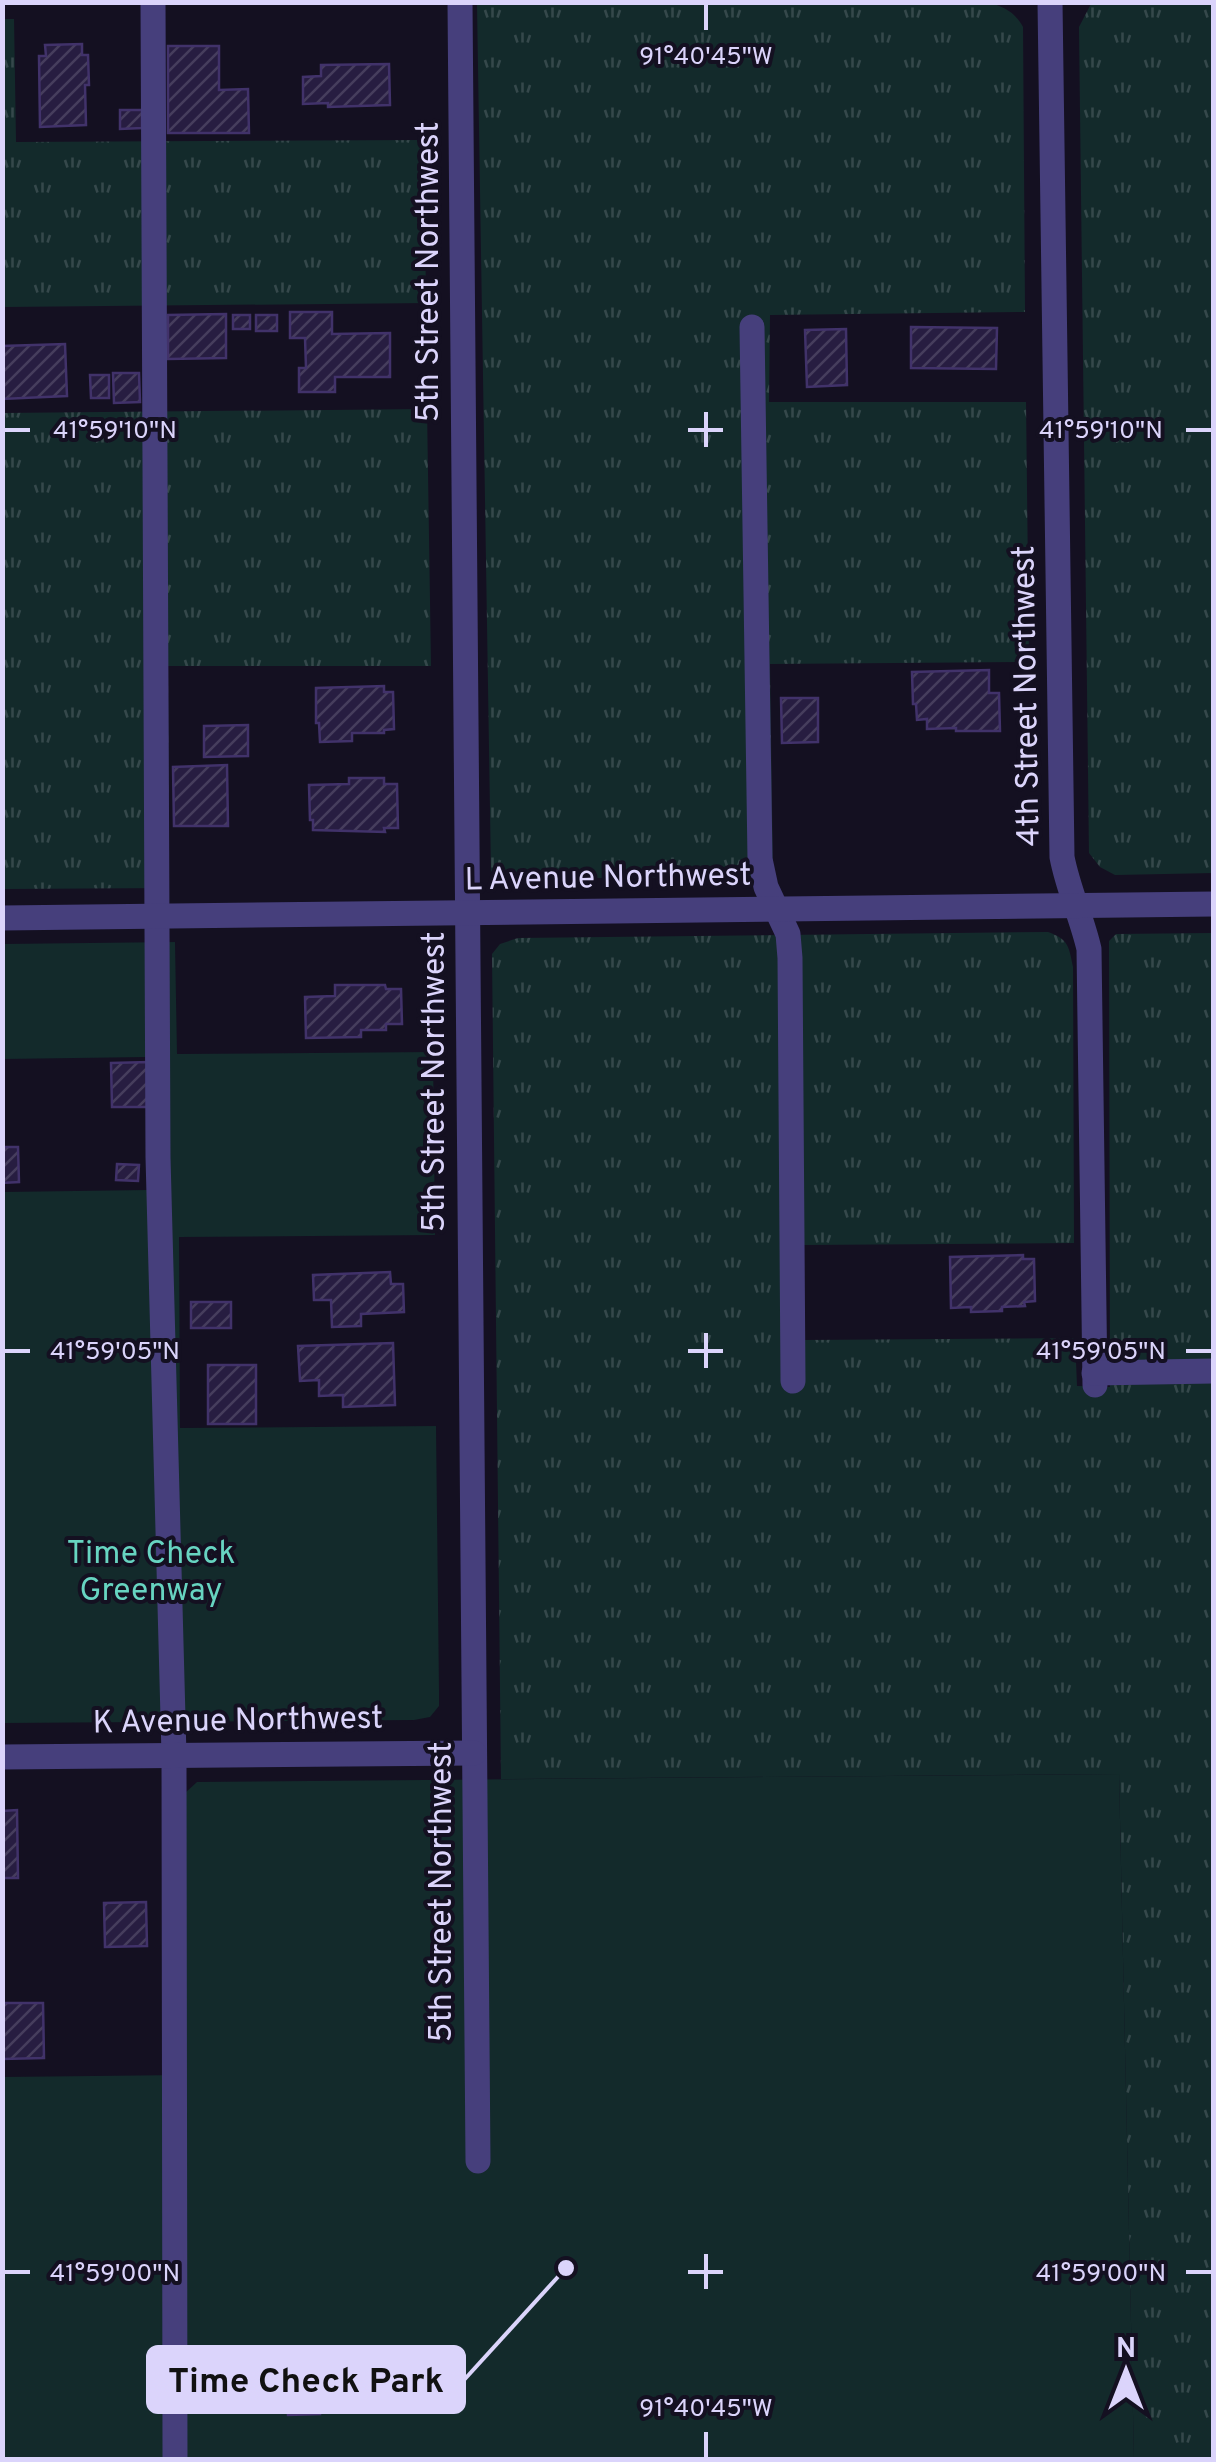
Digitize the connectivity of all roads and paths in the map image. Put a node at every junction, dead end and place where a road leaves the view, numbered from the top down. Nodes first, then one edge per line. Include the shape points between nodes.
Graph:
1 (153, 2) edge
2 (460, 2) edge
3 (1050, 2) edge
4 (752, 327) dead end
5 (1214, 904) edge
6 (1075, 906) junction
7 (778, 910) junction
8 (467, 912) junction
9 (158, 915) junction
10 (2, 918) edge
11 (1214, 1371) edge
12 (793, 1381) dead end
13 (474, 1753) junction
14 (174, 1755) junction
15 (2, 1757) edge
16 (478, 2161) dead end
17 (175, 2460) edge

1 - 9 street
2 - 8 street, 5th Street Northwest
3 - 6 street, 4th Street Northwest via 1062,858
4 - 7 street via 760,860
5 - 6 street, L Avenue Northwest
6 - 7 street, L Avenue Northwest
6 - 11 street, 4th Street Northwest via 1085,929 1090,981 1094,1379
7 - 8 street, L Avenue Northwest
7 - 12 street via 790,958
8 - 9 street, L Avenue Northwest
8 - 13 street, 5th Street Northwest
9 - 10 street, L Avenue Northwest
9 - 14 street
13 - 14 street, K Avenue Northwest
13 - 16 street, 5th Street Northwest
14 - 15 street, K Avenue Northwest
14 - 17 street

